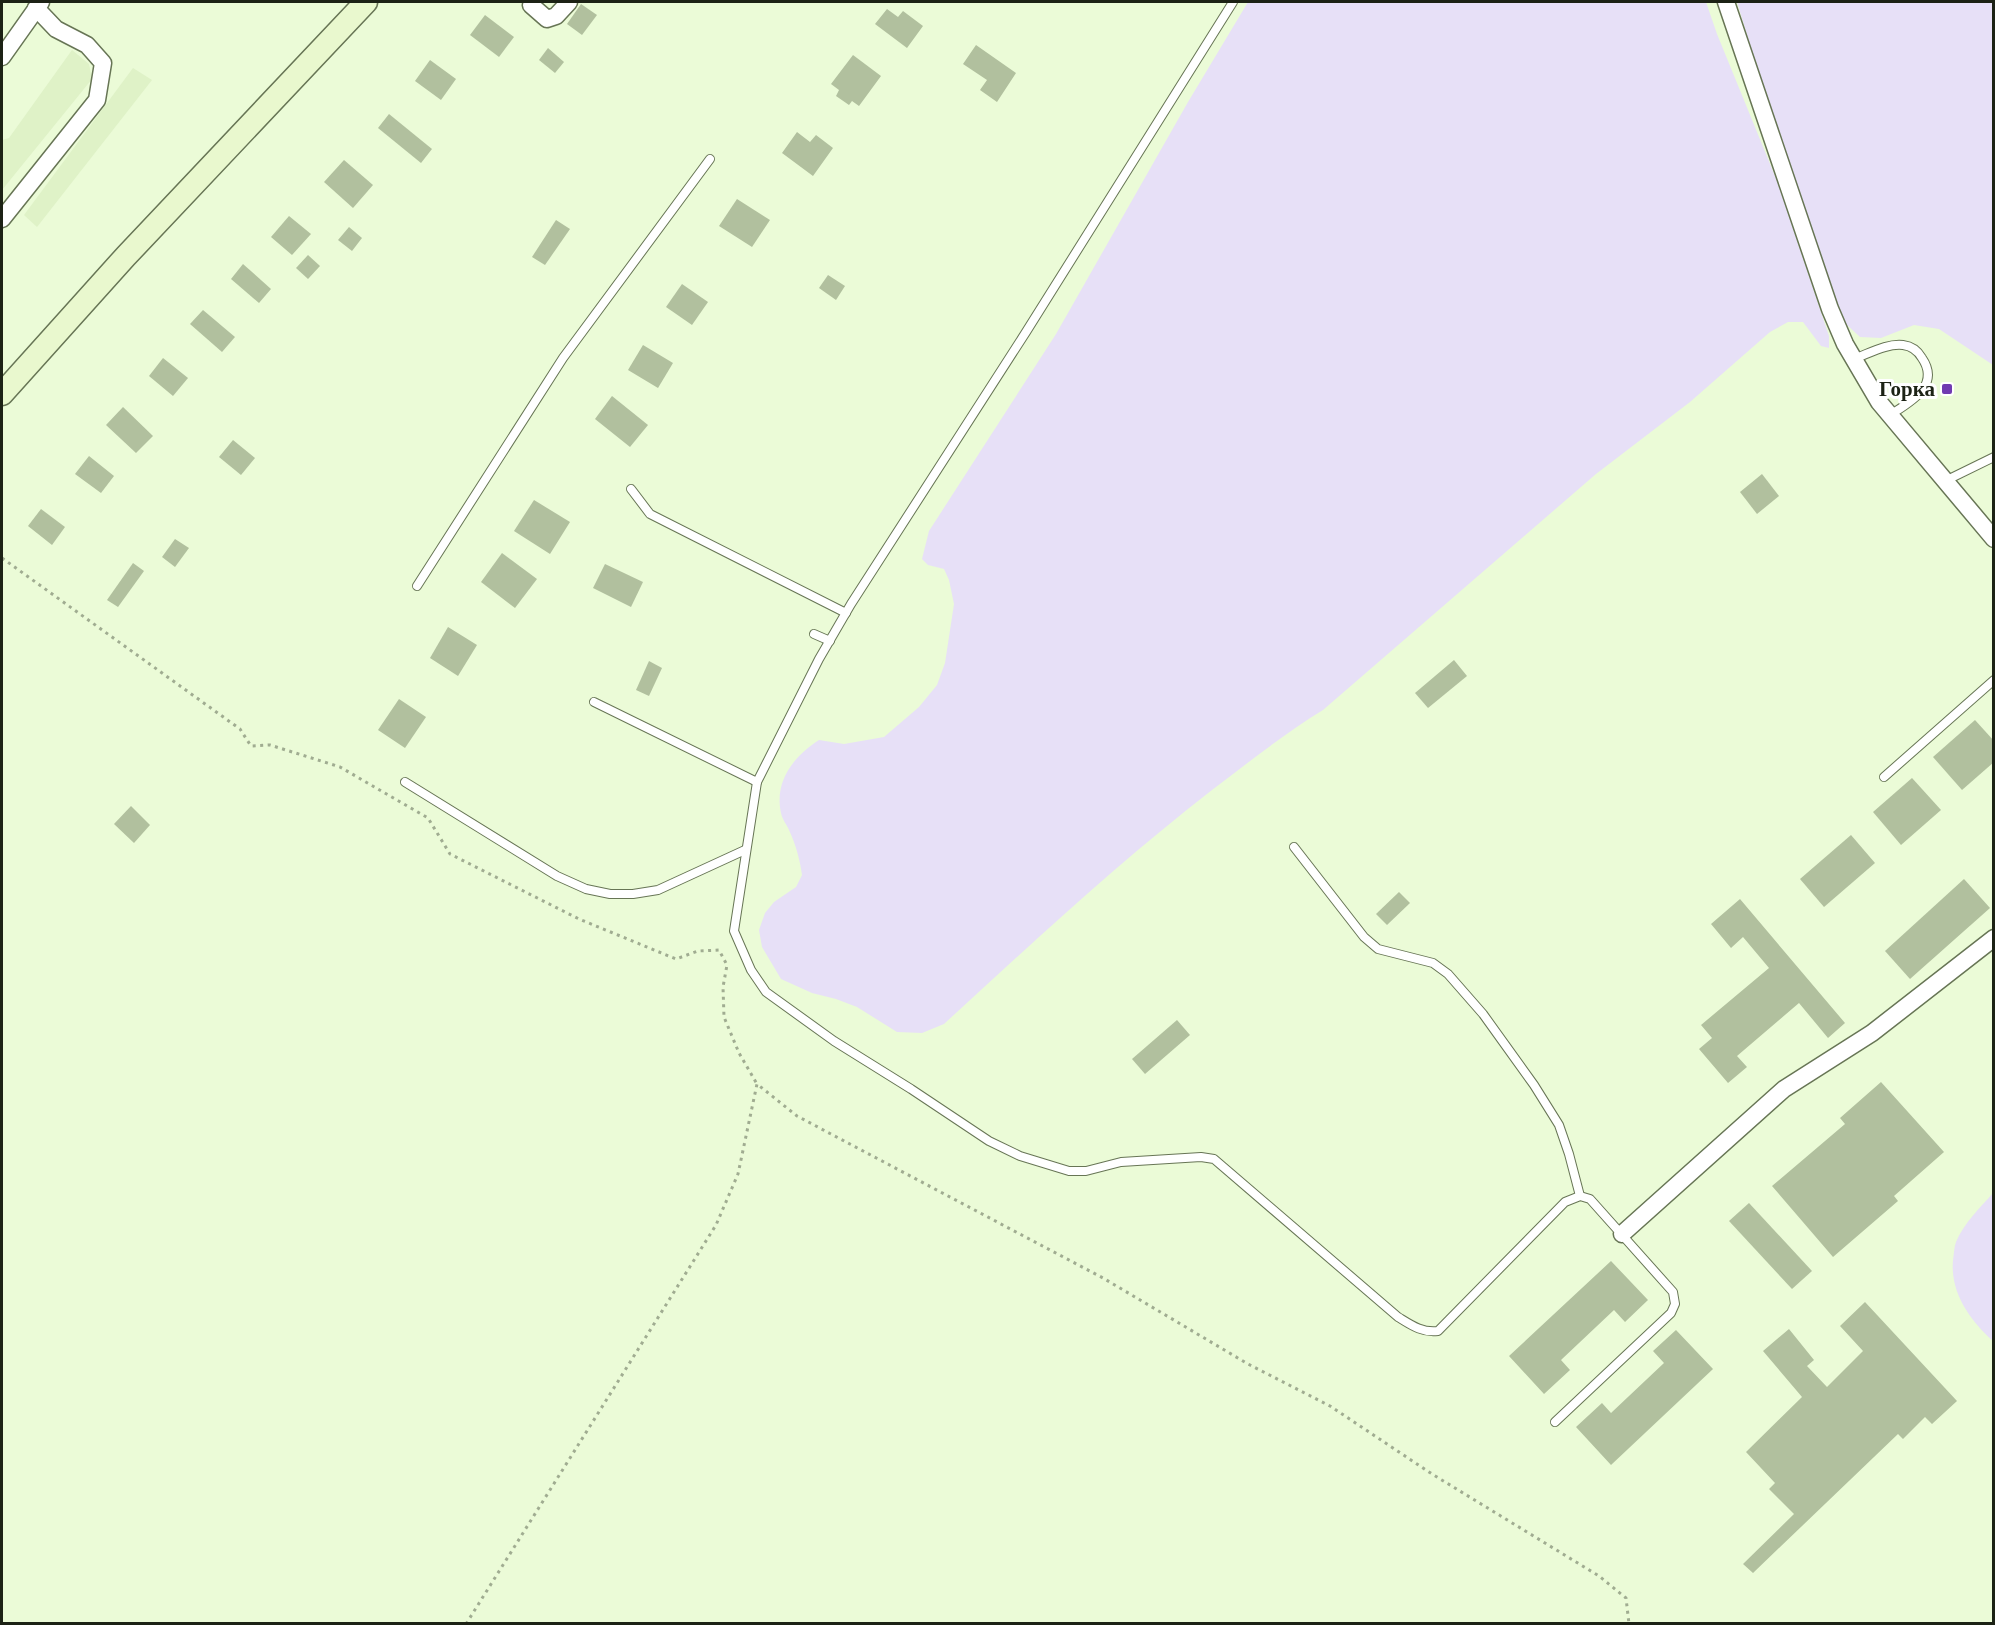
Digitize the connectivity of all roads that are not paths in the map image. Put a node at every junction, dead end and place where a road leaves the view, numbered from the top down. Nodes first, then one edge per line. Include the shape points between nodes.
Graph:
1 (366, 2) edge
2 (569, 2) edge
3 (1233, 2) edge
4 (1726, 2) edge
5 (39, 5) edge
6 (531, 6) dead end
7 (2, 57) edge
8 (710, 159) dead end
9 (2, 219) edge
10 (1853, 359) junction
11 (2, 394) edge
12 (1890, 415) junction
13 (1994, 457) edge
14 (1945, 481) junction
15 (631, 489) dead end
16 (1994, 539) edge
17 (417, 586) dead end
18 (846, 613) junction
19 (814, 634) dead end
20 (830, 641) junction
21 (1994, 680) edge
22 (594, 702) dead end
23 (1884, 777) dead end
24 (405, 782) dead end
25 (757, 782) junction
26 (1294, 847) dead end
27 (745, 850) junction
28 (1994, 938) edge
29 (1580, 1196) junction
30 (1622, 1234) junction
31 (1555, 1422) dead end

1 - 11 main road via 126,256
2 - 6 street via 556,16 547,19
3 - 18 lane
4 - 10 street via 1830,309
5 - 7 street
5 - 9 street via 56,29 87,45 103,63 97,100
8 - 17 lane via 562,358
10 - 12 street
10 - 12 lane via 1904,345 1919,352 1925,361 1928,381 1924,389
12 - 14 street
13 - 14 lane
14 - 16 street
15 - 18 lane via 650,514
18 - 20 lane
19 - 20 lane
20 - 25 lane
21 - 23 lane
22 - 25 lane
24 - 27 lane via 557,876 610,894 658,890
25 - 27 lane
26 - 29 lane via 1364,937 1378,949 1433,963 1448,974 1483,1014 1559,1125
27 - 29 lane via 734,931 751,970 766,992 834,1041 989,1141 1020,1156 1069,1171 1121,1162 1201,1156 1214,1159 1398,1317 1419,1329 1438,1331 1566,1202
28 - 30 street via 1872,1033 1784,1089
29 - 30 lane via 1590,1199
30 - 31 lane via 1673,1292 1675,1304 1671,1313

